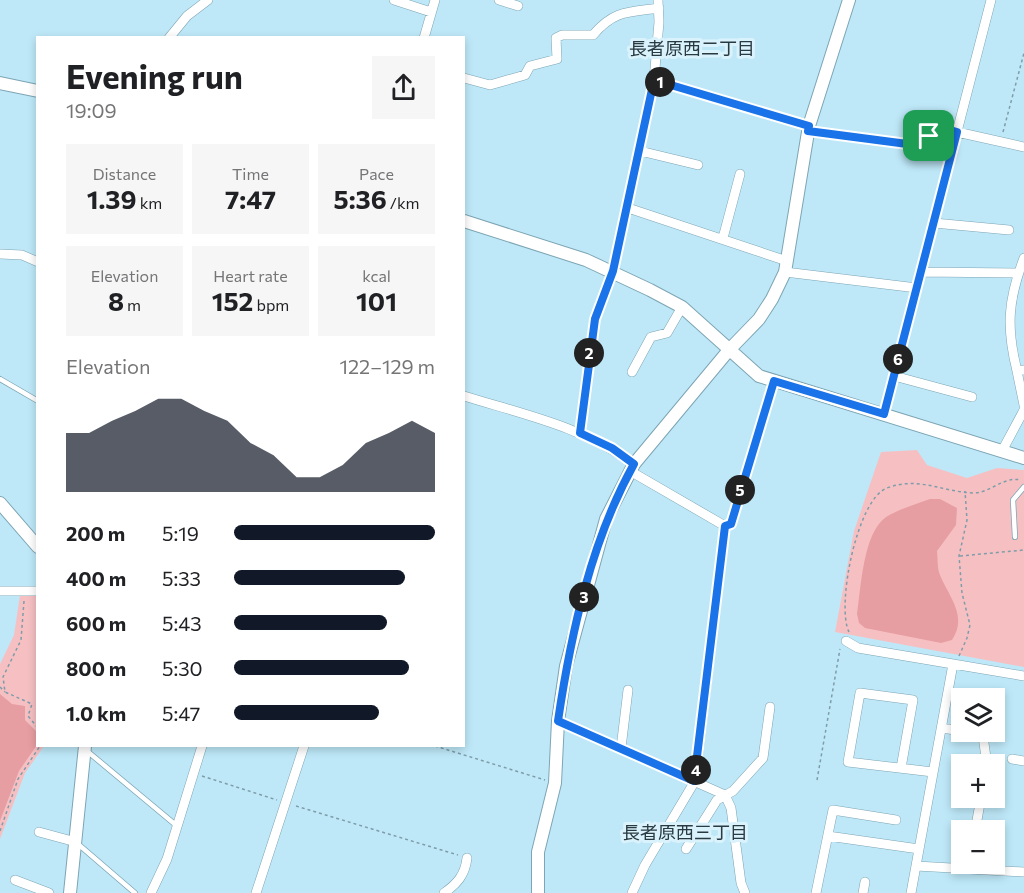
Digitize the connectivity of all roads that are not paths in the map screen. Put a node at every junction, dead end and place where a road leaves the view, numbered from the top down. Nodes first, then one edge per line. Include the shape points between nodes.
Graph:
1 (208, 0) edge
2 (435, 0) edge
3 (499, 0) edge
4 (991, 0) edge
5 (399, 1) edge
6 (846, 1) edge
7 (658, 4) edge
8 (518, 6) dead end
9 (431, 12) junction
10 (171, 36) edge
11 (425, 36) edge
12 (465, 78) edge
13 (654, 80) junction
14 (0, 82) edge
15 (36, 91) edge
16 (808, 129) junction
17 (957, 132) junction
18 (1024, 147) edge
19 (640, 151) junction
20 (698, 165) dead end
21 (740, 174) dead end
22 (628, 208) junction
23 (465, 221) edge
24 (934, 223) junction
25 (1010, 230) dead end
26 (723, 238) junction
27 (0, 254) edge
28 (1024, 258) edge
29 (36, 261) edge
30 (786, 266) junction
31 (613, 271) junction
32 (921, 272) junction
33 (1018, 273) junction
34 (917, 288) junction
35 (682, 307) junction
36 (729, 350) junction
37 (1021, 370) edge
38 (632, 372) dead end
39 (894, 376) junction
40 (0, 379) edge
41 (774, 381) junction
42 (465, 396) edge
43 (972, 398) dead end
44 (36, 400) edge
45 (1024, 405) edge
46 (1024, 410) edge
47 (884, 414) junction
48 (580, 433) junction
49 (1002, 451) junction
50 (1024, 458) edge
51 (632, 467) junction
52 (1024, 487) edge
53 (0, 502) edge
54 (725, 526) junction
55 (1015, 537) dead end
56 (36, 545) edge
57 (0, 591) edge
58 (36, 591) edge
59 (851, 640) road end
60 (955, 659) junction
61 (1024, 676) edge
62 (628, 690) dead end
63 (770, 707) dead end
64 (558, 721) junction
65 (942, 728) junction
66 (951, 730) edge
67 (85, 747) edge
68 (202, 747) edge
69 (304, 747) edge
70 (621, 748) junction
71 (1012, 759) dead end
72 (1024, 761) edge
73 (901, 768) junction
74 (933, 772) junction
75 (694, 781) junction
76 (724, 795) junction
77 (896, 820) dead end
78 (177, 826) junction
79 (39, 832) dead end
80 (828, 837) junction
81 (76, 842) junction
82 (686, 849) dead end
83 (919, 849) junction
84 (467, 858) road end
85 (916, 866) junction
86 (951, 866) edge
87 (1005, 870) edge
88 (1024, 872) edge
89 (15, 880) dead end
90 (865, 882) dead end
91 (49, 893) edge
92 (70, 893) edge
93 (135, 893) edge
94 (151, 893) edge
95 (256, 893) edge
96 (444, 893) edge
97 (538, 893) edge
98 (632, 893) edge
99 (745, 893) edge
100 (816, 893) edge
101 (863, 893) edge
102 (911, 893) edge

1 - 10 street via 187,16
2 - 9 street
3 - 8 street
4 - 17 street
5 - 9 street
6 - 16 street
7 - 12 street via 632,9 603,23 593,35 556,38 557,59 530,66 525,75 490,84
7 - 13 street
9 - 11 street
13 - 16 street
13 - 19 street
14 - 15 street
16 - 30 street
17 - 18 street
17 - 24 street
19 - 20 street
19 - 22 street
21 - 26 street
22 - 26 street
22 - 31 street
23 - 31 street
24 - 25 street
24 - 32 street
26 - 30 street
27 - 29 street via 22,255
28 - 33 street
30 - 34 street
30 - 36 street via 759,320
31 - 35 street
31 - 48 street via 595,319
32 - 33 street
32 - 34 street
33 - 37 street via 1009,306 1009,340
34 - 39 street
35 - 36 street
35 - 38 street via 667,333 651,337
36 - 41 street via 754,373
36 - 51 street
37 - 45 street
39 - 43 street
39 - 47 street
40 - 44 lane
41 - 47 street
41 - 54 street via 731,524
42 - 48 street
46 - 49 street
47 - 49 street
48 - 51 street via 612,448
49 - 50 street
51 - 54 street
51 - 64 street via 606,519 566,666
52 - 55 lane via 1013,500
53 - 56 street
54 - 75 street
57 - 58 street
59 - 60 street via 858,648
60 - 61 street
60 - 65 street
62 - 70 street
63 - 76 street via 763,758 733,791
64 - 70 street
64 - 97 street via 555,783 538,852
65 - 66 street
65 - 74 street
67 - 78 lane
67 - 81 street
68 - 78 street
69 - 95 street
70 - 75 street
71 - 72 street
73 - 73 street via 848,762 860,693 913,700
73 - 74 street
74 - 83 street
75 - 76 street
75 - 98 street
76 - 82 street
76 - 99 street via 730,807
77 - 80 street via 834,810
78 - 94 street
79 - 81 street
80 - 83 street
80 - 100 street
81 - 92 street
81 - 93 lane
83 - 85 street
84 - 96 street via 466,869 454,887
85 - 86 street
85 - 102 street
87 - 88 street
89 - 91 street
90 - 101 street

